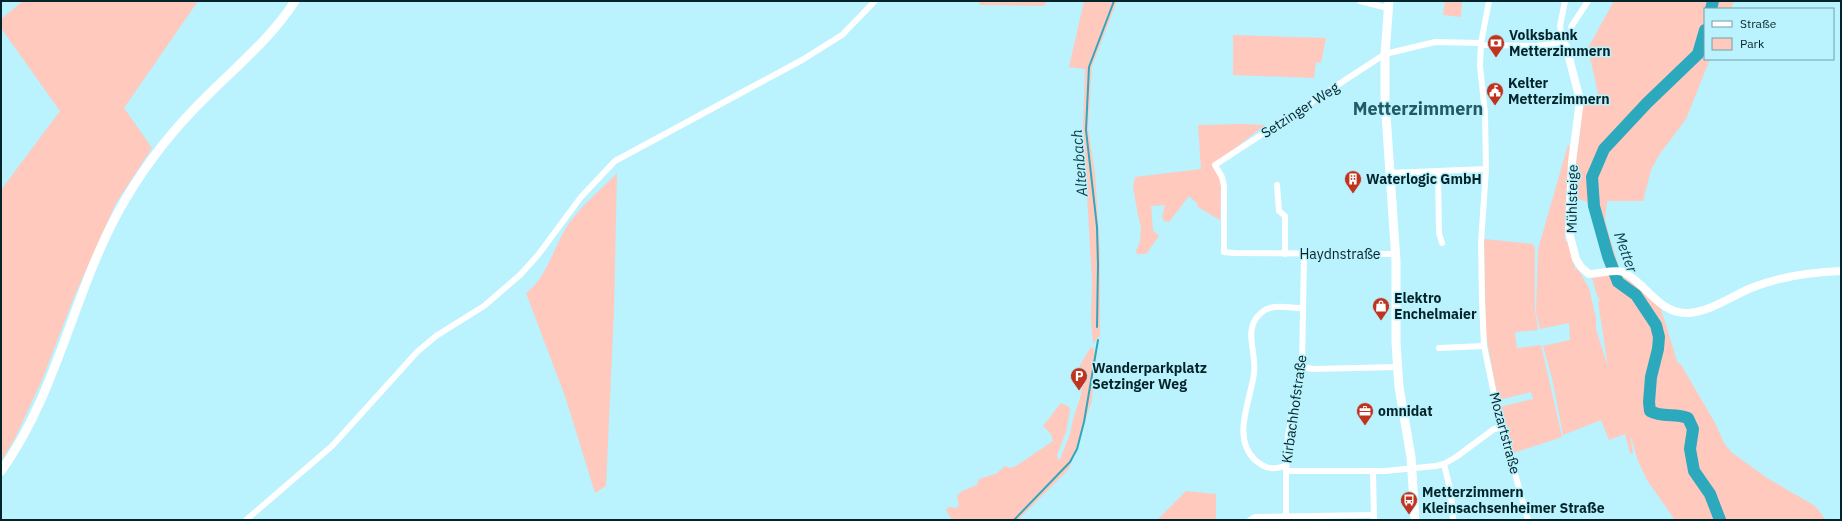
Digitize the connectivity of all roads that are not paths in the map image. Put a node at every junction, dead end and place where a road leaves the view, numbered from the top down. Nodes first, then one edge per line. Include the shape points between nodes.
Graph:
1 (295, 1) edge
2 (875, 1) edge
3 (1360, 1) edge
4 (1489, 1) edge
5 (1565, 1) edge
6 (1588, 1) edge
7 (1389, 4) edge
8 (1571, 27) dead end
9 (1562, 42) junction
10 (1481, 44) junction
11 (1385, 54) junction
12 (1486, 169) junction
13 (1438, 171) junction
14 (1389, 172) junction
15 (1277, 185) dead end
16 (1442, 243) dead end
17 (1224, 252) joint
18 (1285, 254) junction
19 (1304, 254) junction
20 (1396, 254) junction
21 (1841, 271) edge
22 (1302, 308) junction
23 (1484, 346) junction
24 (1439, 348) dead end
25 (1302, 367) junction
26 (1397, 367) junction
27 (1501, 428) junction
28 (1444, 464) junction
29 (1411, 468) junction
30 (1286, 469) junction
31 (1, 471) edge
32 (1373, 472) junction
33 (1286, 516) junction
34 (1374, 518) edge
35 (246, 520) edge
36 (1250, 520) edge
37 (1415, 520) edge
38 (1453, 520) edge
39 (1528, 520) edge

1 - 31 main road via 252,54 184,118 140,174 109,230 35,411
2 - 35 street via 842,35 802,60 615,161 581,197 538,255 516,279 484,306 436,336 417,352 332,446
3 - 7 street
4 - 10 street, Mozartstraße
5 - 9 street via 1560,26
6 - 8 street
7 - 11 main road
9 - 10 street, Setzinger Weg via 1537,46
9 - 21 street, Mühlsteige via 1566,46 1580,100 1572,162 1569,232 1576,258 1589,274 1621,271 1666,307 1684,313 1706,309 1753,288 1782,279
10 - 11 street, Setzinger Weg via 1435,42
10 - 12 street, Mozartstraße
11 - 14 main road
11 - 17 street, Setzinger Weg via 1215,165 1222,176 1224,186
12 - 13 street
12 - 23 street, Mozartstraße via 1481,243
13 - 14 street
13 - 16 street via 1439,233
14 - 20 main road
15 - 18 street, Haydnstraße via 1278,211 1285,216
17 - 18 street, Haydnstraße
18 - 19 street, Haydnstraße
19 - 20 street, Haydnstraße
19 - 22 street, Kirbachhofstraße
20 - 26 main road
22 - 25 street, Kirbachhofstraße
22 - 30 street via 1276,307 1262,311 1254,321 1251,333 1255,367 1245,419 1245,442 1249,453 1259,464
23 - 24 street
23 - 27 street, Mozartstraße
25 - 26 street
25 - 30 street, Kirbachhofstraße via 1288,435
26 - 29 main road
27 - 28 street via 1494,430
27 - 39 street, Mozartstraße
28 - 29 street
28 - 38 street via 1451,492
29 - 32 street
29 - 37 main road
30 - 32 street
30 - 33 street, Kirbachhofstraße
32 - 34 street
33 - 34 street
33 - 36 street via 1255,517

